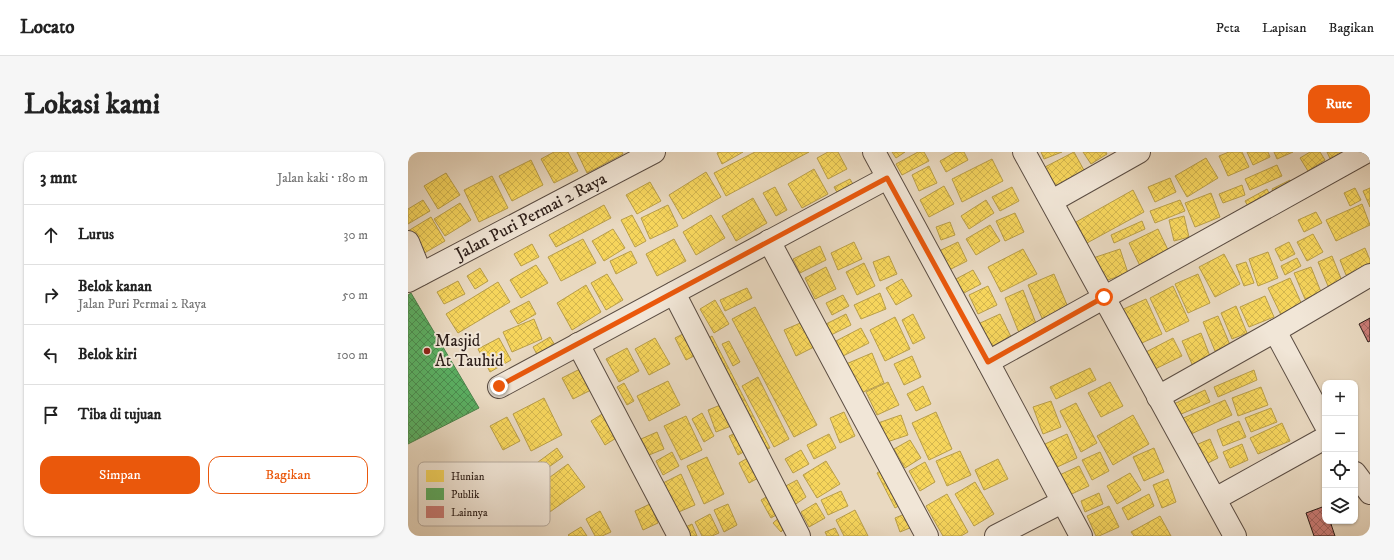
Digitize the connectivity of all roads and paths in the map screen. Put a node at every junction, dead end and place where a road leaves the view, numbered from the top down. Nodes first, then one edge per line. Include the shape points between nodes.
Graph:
1 (654, 152) edge
2 (874, 152) edge
3 (1024, 152) edge
4 (1139, 152) edge
5 (1366, 152) edge
6 (887, 178) junction
7 (1052, 201) junction
8 (769, 241) junction
9 (408, 242) edge
10 (1370, 275) edge
11 (415, 278) edge
12 (674, 293) junction
13 (1104, 297) junction
14 (1275, 331) junction
15 (578, 344) junction
16 (988, 362) junction
17 (499, 386) dead end
18 (1158, 397) junction
19 (1322, 418) edge
20 (1322, 440) edge
21 (1358, 477) edge
22 (1370, 493) edge
23 (1215, 499) junction
24 (1062, 502) junction
25 (679, 536) edge
26 (799, 536) edge
27 (927, 536) edge
28 (996, 536) edge
29 (1081, 536) edge
30 (1235, 536) edge

1 - 11 street, Jalan Puri Permai 2 Raya
2 - 6 street
3 - 7 street
4 - 7 street
5 - 13 street
6 - 8 street
6 - 16 street
7 - 13 street
8 - 12 street
8 - 27 street
9 - 11 street
10 - 14 street
12 - 15 street
12 - 26 street
13 - 16 street
13 - 18 street
14 - 18 street
14 - 19 street
15 - 17 street
15 - 25 street
16 - 24 street
18 - 23 street
20 - 23 street
21 - 22 street
23 - 30 street
24 - 28 street
24 - 29 street

